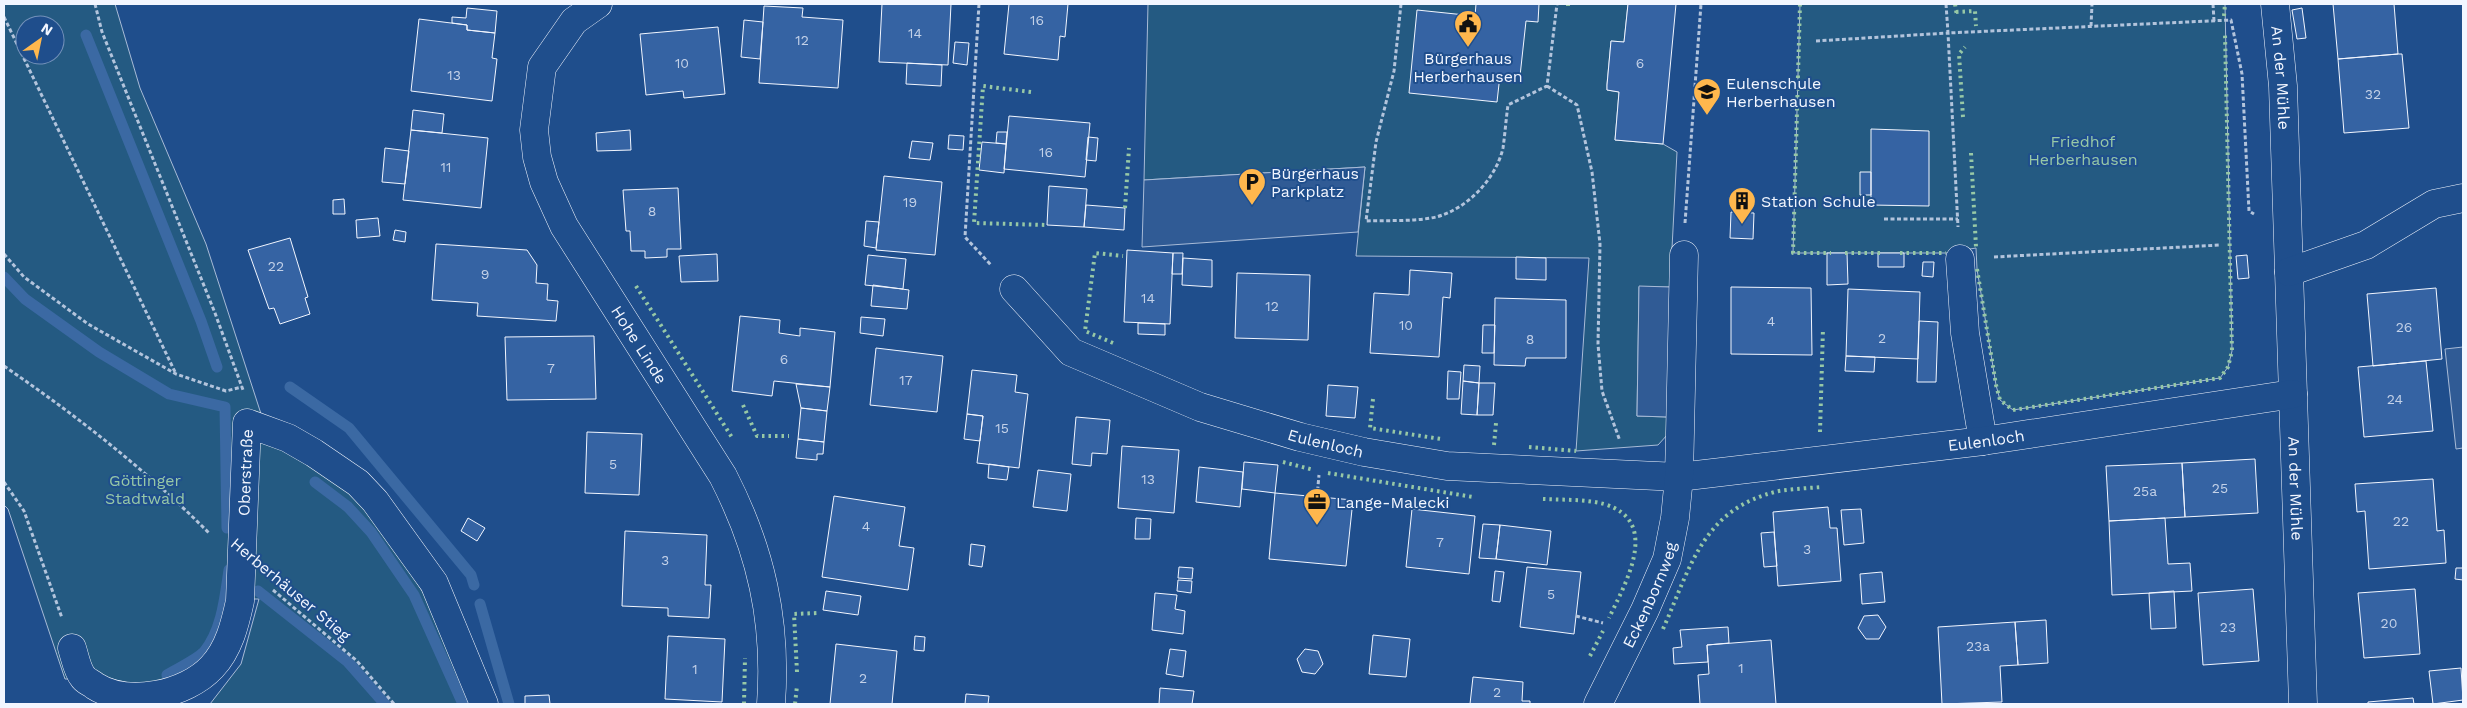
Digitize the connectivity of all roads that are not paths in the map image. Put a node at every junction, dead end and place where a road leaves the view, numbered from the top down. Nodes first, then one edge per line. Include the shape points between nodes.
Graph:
1 (598, 4) edge
2 (2275, 4) edge
3 (2463, 198) edge
4 (1684, 255) road end
5 (1960, 259) road end
6 (2289, 272) junction
7 (1014, 289) road end
8 (2293, 394) junction
9 (1983, 441) junction
10 (1680, 477) junction
11 (72, 648) dead end
12 (484, 704) edge
13 (770, 704) edge
14 (1598, 704) edge
15 (2303, 704) edge

1 - 13 street, Hohe Linde via 574,22 542,67 534,130 537,157 544,182 564,226 723,476 740,511 767,595 772,631
2 - 6 street, An der Mühle via 2283,86
3 - 6 street via 2434,204 2366,245
4 - 10 street
5 - 9 street via 1965,333
6 - 8 street, An der Mühle
7 - 10 street, Eulenloch via 1071,352 1200,408 1300,437 1447,466
8 - 9 street, Eulenloch
8 - 15 street, An der Mühle
9 - 10 street, Eulenloch
10 - 14 street, Eckenbornweg via 1667,559
11 - 12 street, Oberstraße via 83,678 104,691 136,696 162,694 184,687 214,666 234,626 240,601 247,422 288,438 314,453 358,483 375,501 434,583

